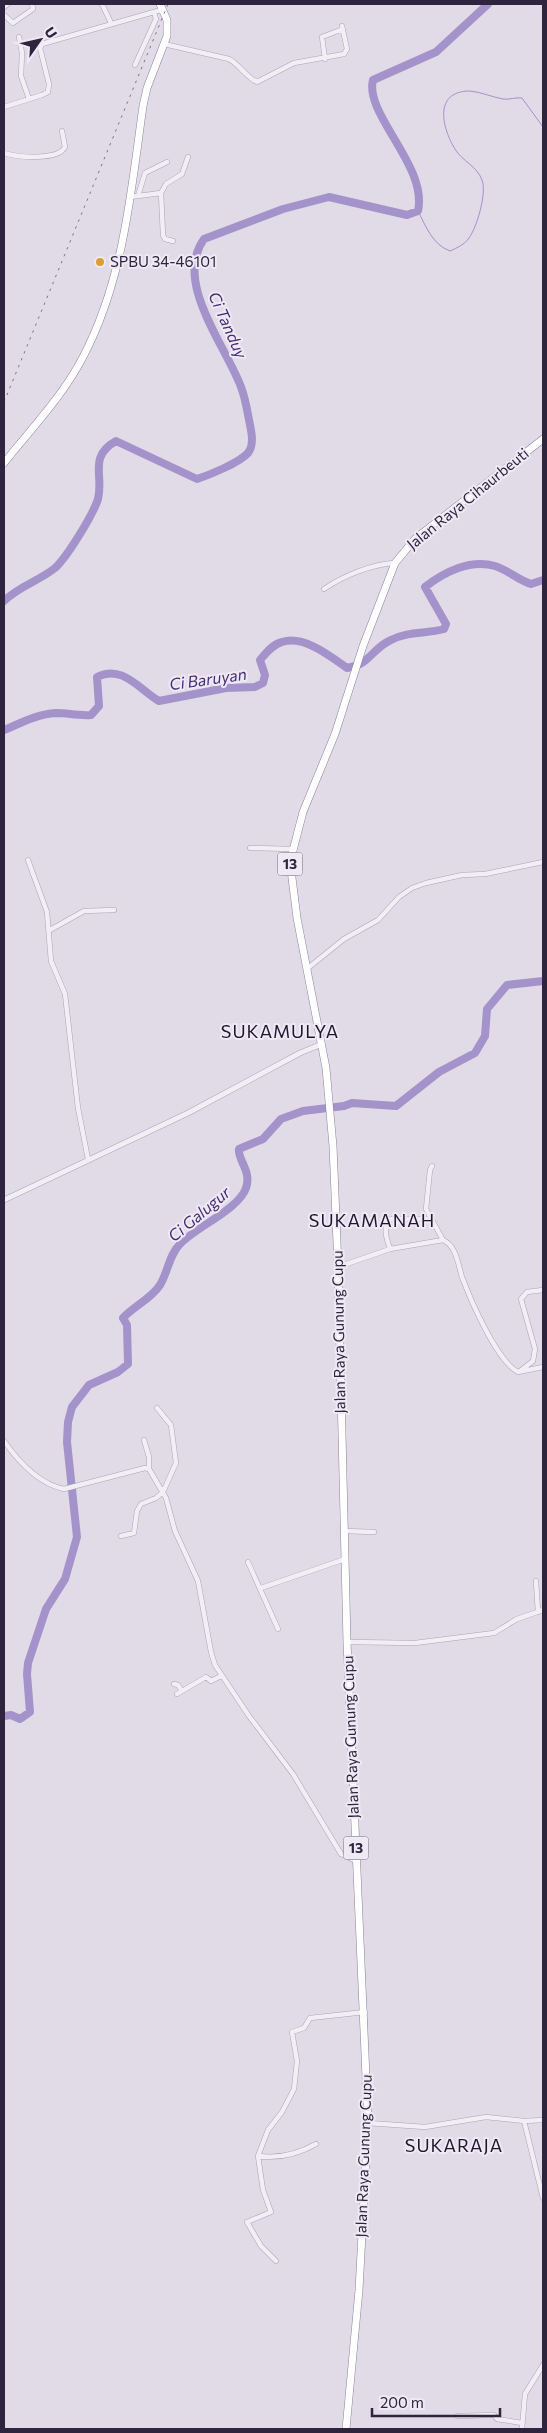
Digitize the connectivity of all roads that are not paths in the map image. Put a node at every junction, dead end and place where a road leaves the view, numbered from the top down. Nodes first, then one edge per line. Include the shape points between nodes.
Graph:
1 (8, 4) edge
2 (32, 4) edge
3 (102, 4) edge
4 (4, 7) edge
5 (158, 9) edge
6 (4, 15) edge
7 (111, 23) junction
8 (19, 37) dead end
9 (164, 44) junction
10 (325, 59) junction
11 (135, 65) dead end
12 (29, 99) junction
13 (4, 107) edge
14 (62, 131) dead end
15 (4, 153) edge
16 (188, 157) dead end
17 (167, 162) dead end
18 (161, 193) junction
19 (134, 196) junction
20 (173, 242) dead end
21 (543, 439) edge
22 (4, 463) edge
23 (395, 563) junction
24 (324, 589) dead end
25 (250, 848) dead end
26 (292, 849) junction
27 (28, 860) dead end
28 (543, 862) edge
29 (114, 910) dead end
30 (50, 930) junction
31 (308, 968) junction
32 (322, 1044) junction
33 (88, 1159) junction
34 (432, 1166) dead end
35 (4, 1200) edge
36 (430, 1218) junction
37 (444, 1240) junction
38 (390, 1249) junction
39 (338, 1267) junction
40 (543, 1290) edge
41 (543, 1367) edge
42 (518, 1372) junction
43 (157, 1408) dead end
44 (144, 1440) dead end
45 (4, 1442) edge
46 (149, 1469) junction
47 (163, 1492) junction
48 (344, 1531) junction
49 (374, 1532) dead end
50 (121, 1536) dead end
51 (345, 1559) junction
52 (248, 1562) dead end
53 (536, 1581) dead end
54 (261, 1588) junction
55 (541, 1611) edge
56 (278, 1629) dead end
57 (348, 1642) junction
58 (221, 1676) junction
59 (174, 1684) dead end
60 (356, 1861) junction
61 (365, 2012) junction
62 (543, 2120) edge
63 (524, 2121) junction
64 (368, 2123) junction
65 (316, 2144) dead end
66 (258, 2156) junction
67 (543, 2198) edge
68 (276, 2261) dead end
69 (543, 2365) edge
70 (458, 2416) dead end
71 (522, 2423) junction
72 (346, 2429) edge
73 (522, 2429) edge

1 - 4 street
2 - 6 street via 33,9 13,23
3 - 7 street
5 - 7 street
5 - 9 highway via 167,20
5 - 11 street
7 - 12 street via 42,44 40,51 49,88 42,95
8 - 12 street via 21,76
9 - 10 street via 229,59 257,82 294,63
9 - 19 highway via 143,106
10 - 10 street via 346,52 342,27 322,37
12 - 13 street
14 - 15 street via 65,147 62,152 36,157
16 - 18 street via 182,174 166,184
17 - 19 street via 145,173
18 - 19 street
18 - 20 street via 163,235
19 - 22 highway via 97,329 72,375
21 - 23 highway, Jalan Raya Cihaurbeuti / 13 via 409,544
23 - 24 street via 338,580
23 - 26 highway, Jalan Raya Cihaurbeuti / 13
25 - 26 street
26 - 31 highway, 13 via 290,874
27 - 30 street via 47,912
28 - 31 street via 485,874 462,875 412,888 378,920 344,939
29 - 30 street via 84,911
30 - 33 street via 51,961 67,1003 78,1108
31 - 32 highway, 13
32 - 33 street via 188,1113
32 - 39 highway, Jalan Raya Gunung Cupu / 13 via 330,1108
33 - 35 street
34 - 36 street via 426,1206
36 - 37 street
36 - 38 street via 390,1220 386,1227
37 - 38 street
37 - 42 street via 451,1246 489,1335 508,1365
38 - 39 street
39 - 48 highway, Jalan Raya Gunung Cupu / 13
40 - 42 street via 527,1292 521,1299 535,1356
41 - 42 street
43 - 47 street via 171,1425 176,1451 176,1462
44 - 46 street via 150,1457
45 - 46 street via 21,1463 55,1487 76,1488
46 - 47 street
47 - 50 street via 139,1506 134,1534
47 - 58 street via 175,1531 198,1581 211,1652
48 - 49 street
48 - 51 highway, Jalan Raya Gunung Cupu / 13
51 - 54 street
51 - 57 highway, Jalan Raya Gunung Cupu / 13
52 - 54 street
53 - 55 street
54 - 56 street
55 - 57 street via 517,1619 494,1633 415,1643
57 - 60 highway, Jalan Raya Gunung Cupu / 13
58 - 59 street via 211,1680 206,1677 179,1693 178,1685
58 - 60 street via 293,1774 341,1854
60 - 61 highway, Jalan Raya Gunung Cupu / 13
61 - 64 highway, Jalan Raya Gunung Cupu / 13
61 - 66 street via 310,2018 304,2028 292,2032 297,2061 294,2089 268,2130
62 - 63 street
63 - 64 street via 486,2118 425,2127
63 - 67 street
64 - 72 highway, Jalan Raya Gunung Cupu / 13 via 359,2290
65 - 66 street via 281,2157
66 - 68 street via 262,2190 271,2212 247,2222 261,2246
69 - 71 street via 525,2394
70 - 71 street via 494,2416
71 - 73 street

